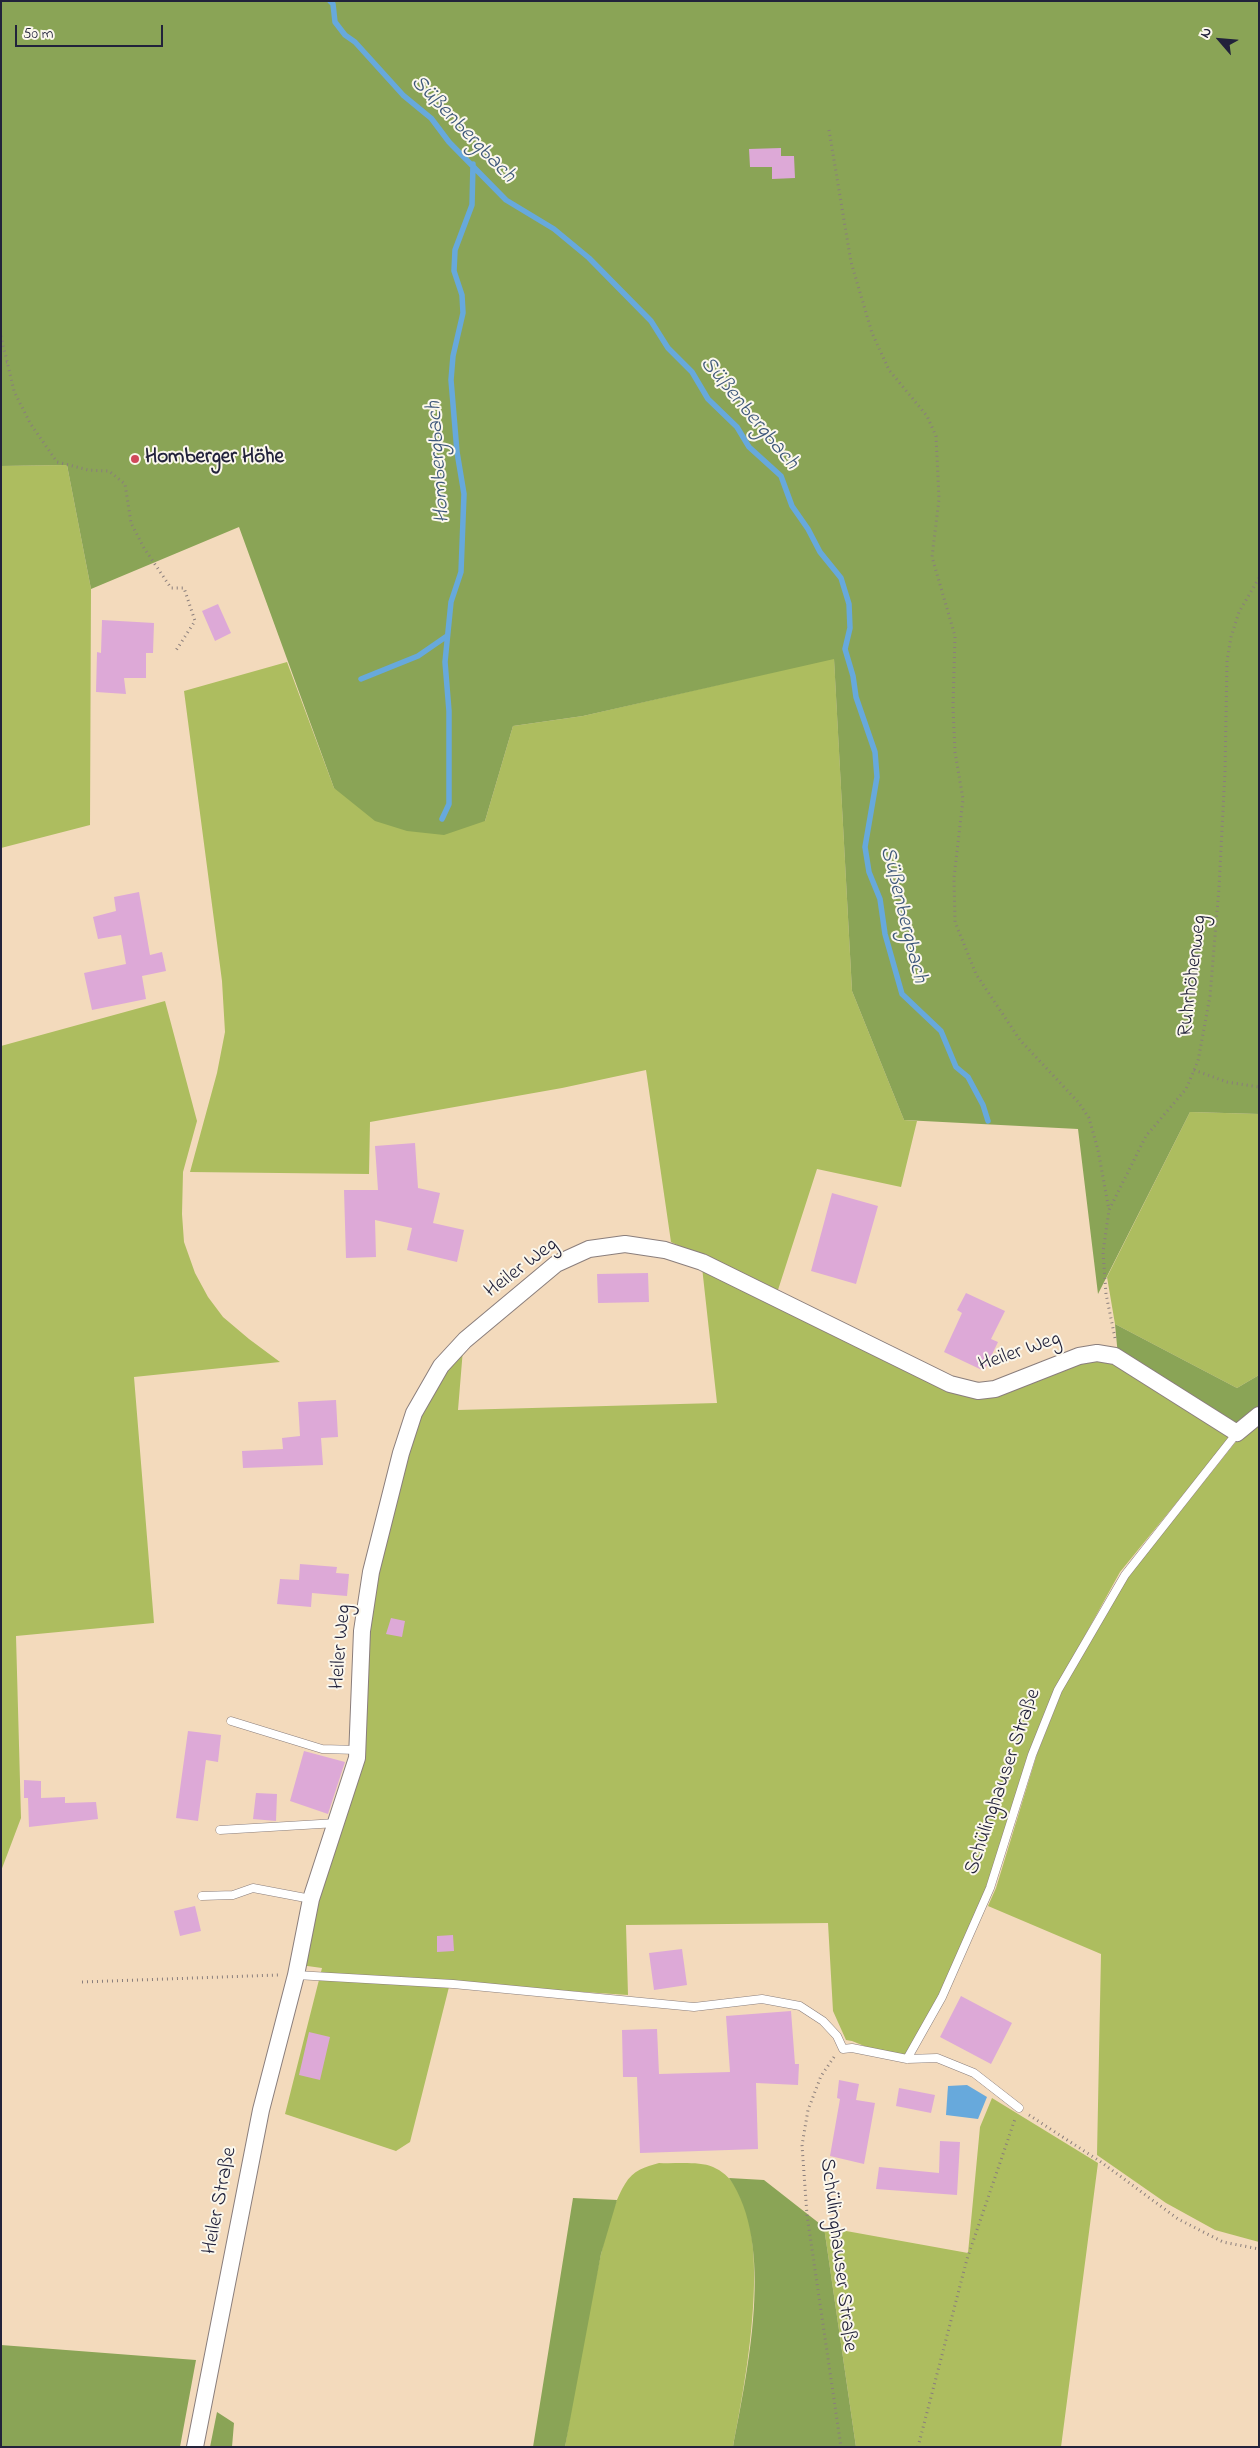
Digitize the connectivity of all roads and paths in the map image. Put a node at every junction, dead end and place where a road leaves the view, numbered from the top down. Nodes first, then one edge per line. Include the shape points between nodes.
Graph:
1 (829, 130) dead end
2 (1, 336) edge
3 (1, 362) edge
4 (7, 362) junction
5 (1259, 578) edge
6 (175, 652) dead end
7 (1194, 1070) junction
8 (1259, 1087) edge
9 (1109, 1210) junction
10 (1115, 1356) junction
11 (1259, 1415) edge
12 (1237, 1433) junction
13 (231, 1721) dead end
14 (357, 1750) junction
15 (337, 1823) junction
16 (220, 1830) dead end
17 (202, 1896) dead end
18 (311, 1899) junction
19 (297, 1970) junction
20 (82, 1982) dead end
21 (843, 2049) junction
22 (907, 2059) junction
23 (1019, 2108) junction
24 (1259, 2249) edge
25 (195, 2447) edge
26 (841, 2447) edge
27 (918, 2447) edge

1 - 9 path via 851,262 872,333 889,370 927,416 936,436 939,499 932,557 955,636 955,752 963,799 954,878 955,922 976,974 1020,1040 1089,1118
2 - 4 path
3 - 4 path
4 - 6 path via 14,391 30,423 57,462 88,470 109,471 125,484 131,523 171,588 184,588 195,621
5 - 7 path, Ruhrhöhenweg via 1239,612 1227,661 1219,888 1210,996
7 - 8 path via 1227,1082
7 - 9 path, Ruhrhöhenweg via 1186,1089 1146,1136
9 - 10 path, Ruhrhöhenweg via 1103,1252
10 - 12 street, Heiler Weg
10 - 14 street, Heiler Weg via 1097,1353 1079,1356 995,1389 978,1391 950,1384 702,1262 665,1250 625,1244 589,1248 556,1264 466,1340 441,1366 414,1413 371,1572 362,1631
11 - 12 street, Schülinghauser Straße
12 - 22 lane, Schülinghauser Straße via 1125,1575 1058,1690 1032,1755 990,1888 942,1997
13 - 14 lane via 322,1749
14 - 15 street, Heiler Weg
15 - 16 lane
15 - 18 street, Heiler Weg
17 - 18 lane via 233,1895 253,1888
18 - 19 street, Heiler Weg
19 - 20 path
19 - 21 lane via 694,2007 762,1999 800,2006 823,2020
19 - 25 street, Heiler Straße via 261,2110
21 - 22 lane
21 - 26 path, Schülinghauser Straße via 822,2076 808,2110 802,2145 807,2215
22 - 23 lane via 936,2058 974,2073
23 - 24 path via 1101,2162 1178,2219 1223,2242
23 - 27 path via 967,2259

